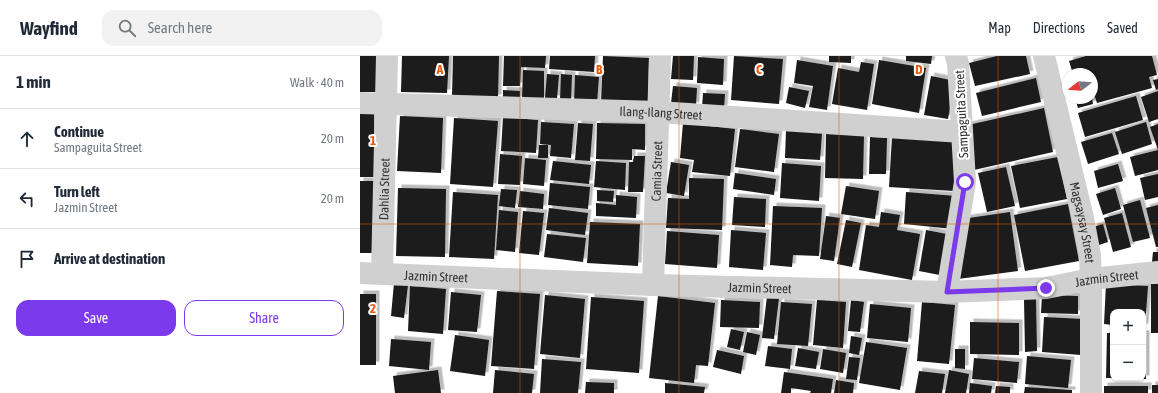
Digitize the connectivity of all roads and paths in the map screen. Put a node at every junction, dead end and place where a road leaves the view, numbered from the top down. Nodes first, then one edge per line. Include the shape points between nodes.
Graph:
1 (387, 56) edge
2 (660, 56) edge
3 (956, 56) edge
4 (1044, 56) edge
5 (360, 102) edge
6 (386, 104) junction
7 (658, 112) junction
8 (962, 132) junction
9 (1158, 272) edge
10 (360, 273) edge
11 (382, 273) junction
12 (1091, 279) junction
13 (653, 285) junction
14 (947, 292) junction
15 (1091, 393) edge

1 - 6 street, Dahlia Street
2 - 7 street, Camia Street
3 - 8 street, Sampaguita Street
4 - 12 street, Magsaysay Street via 1083,218 1090,255
5 - 6 street, Ilang-Ilang Street
6 - 7 street, Ilang-Ilang Street
6 - 11 street, Dahlia Street
7 - 8 street, Ilang-Ilang Street
7 - 13 street, Camia Street
8 - 14 street, Sampaguita Street via 965,182
9 - 12 street, Jazmin Street
10 - 11 street, Jazmin Street
11 - 13 street, Jazmin Street
12 - 14 street, Jazmin Street via 1046,288
12 - 15 street, Magsaysay Street
13 - 14 street, Jazmin Street

